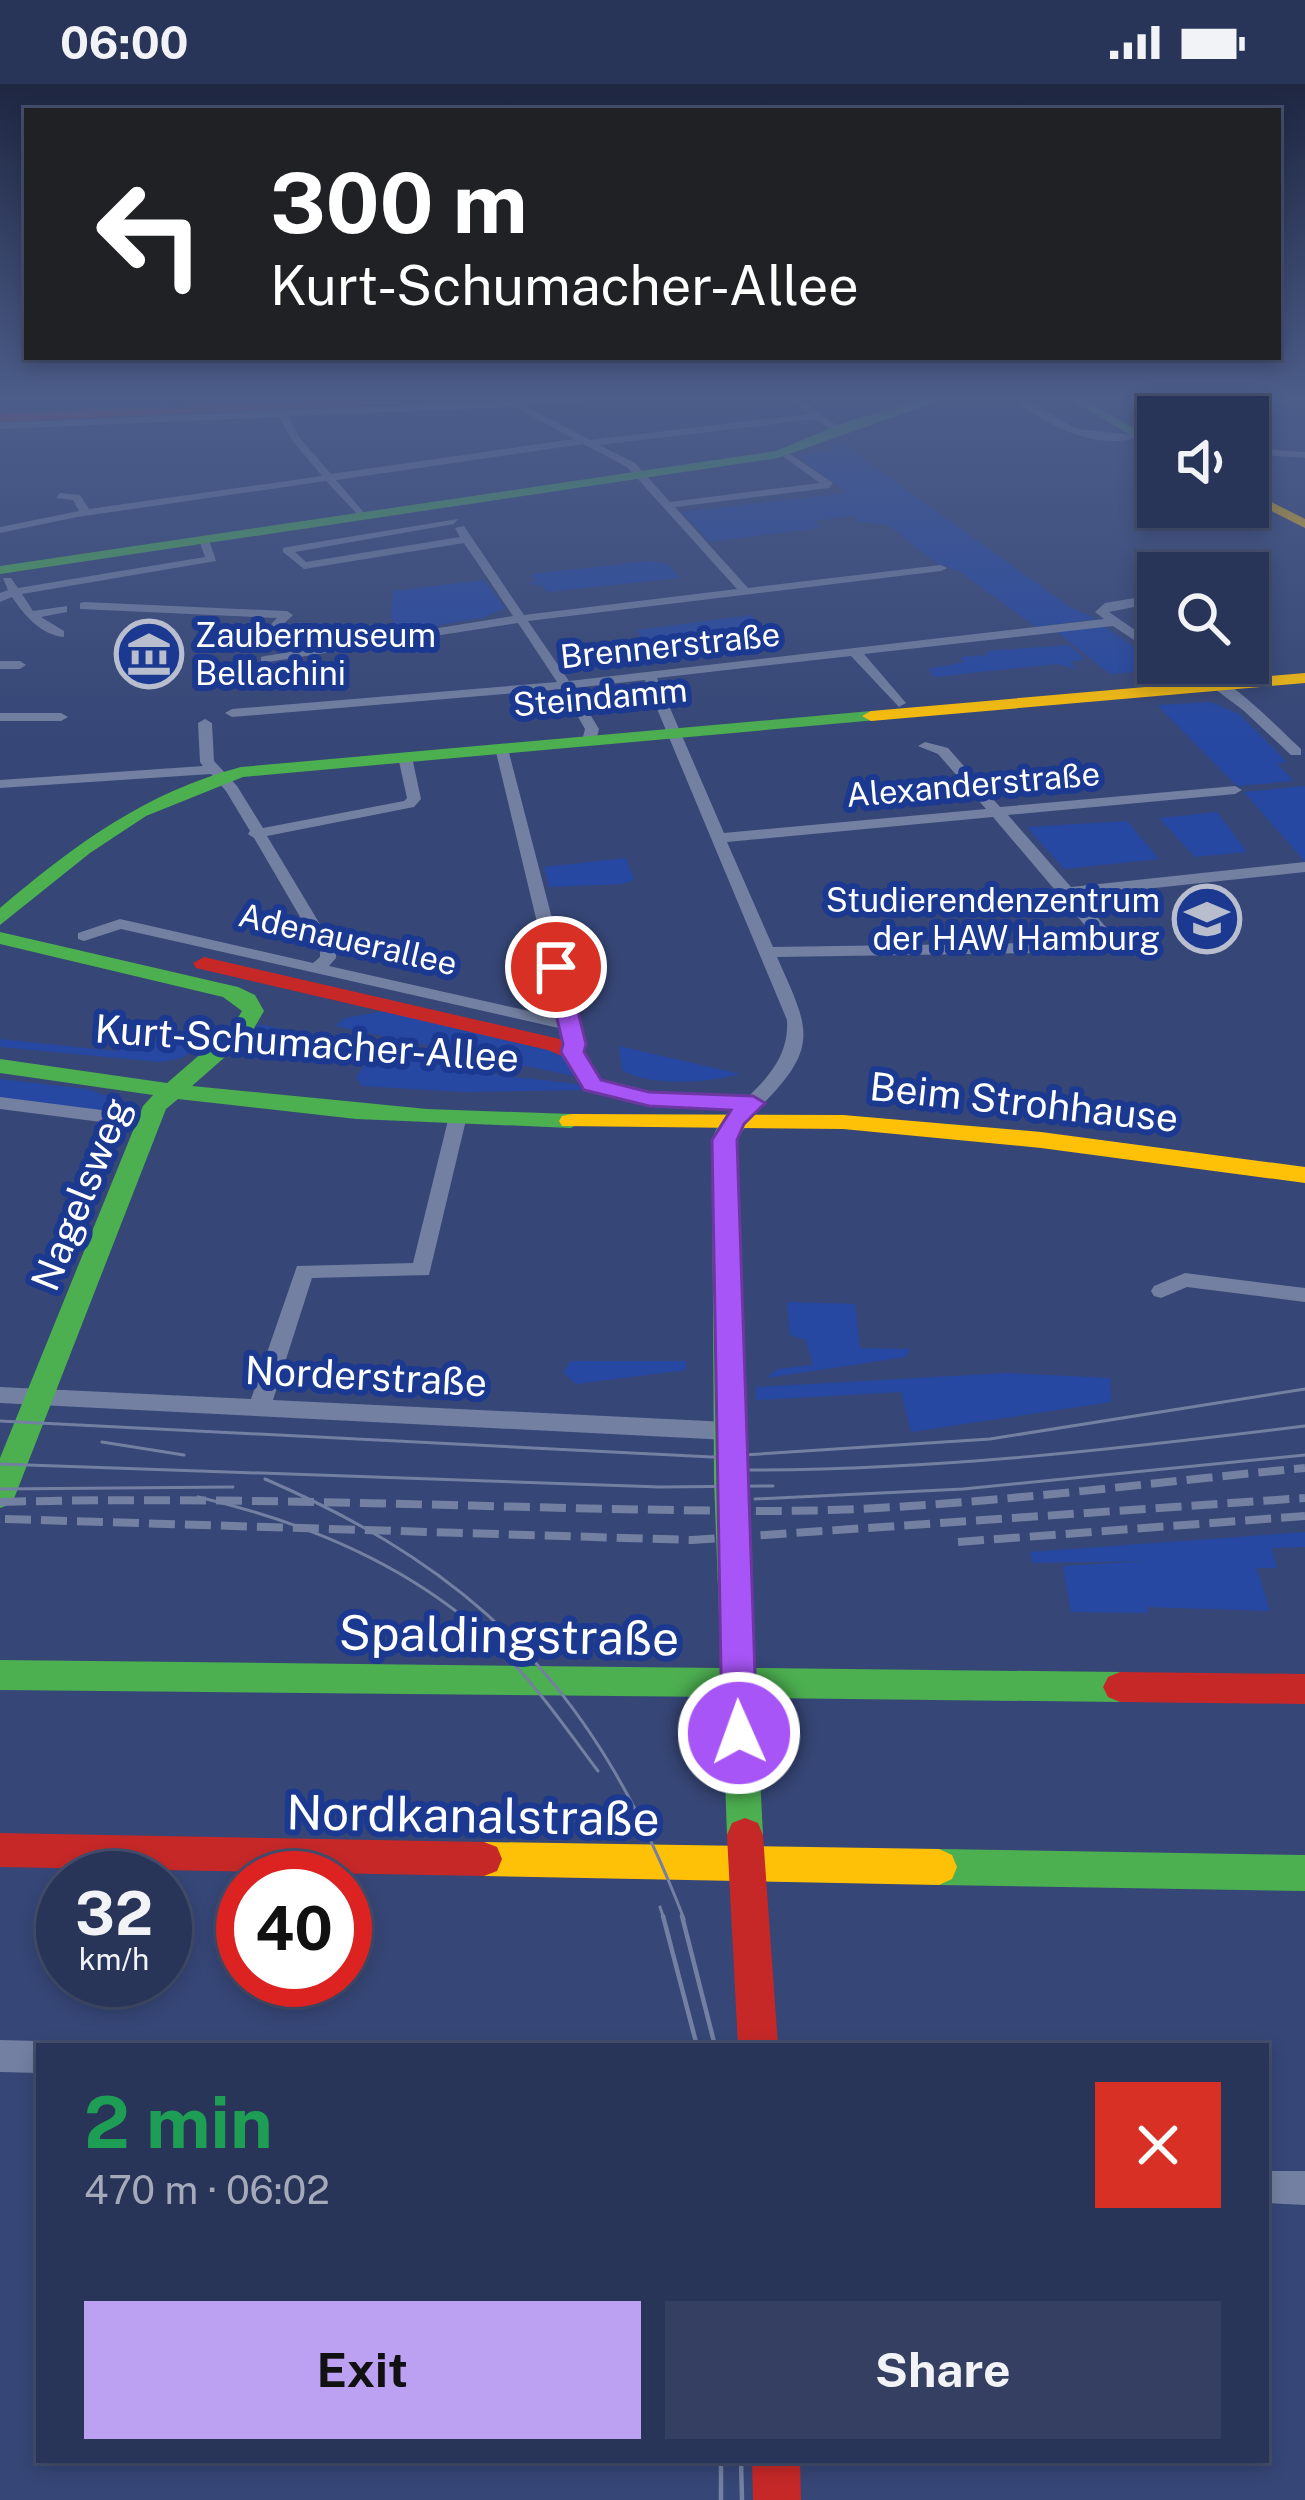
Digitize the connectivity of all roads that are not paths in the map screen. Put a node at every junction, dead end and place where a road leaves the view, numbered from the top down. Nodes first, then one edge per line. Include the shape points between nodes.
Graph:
1 (86, 513) edge
2 (398, 513) edge
3 (443, 513) edge
4 (451, 513) edge
5 (672, 513) edge
6 (361, 514) joint
7 (0, 516) edge
8 (6, 528) edge
9 (467, 539) junction
10 (941, 568) dead end
11 (5, 588) edge
12 (746, 592) junction
13 (1137, 602) edge
14 (84, 606) dead end
15 (63, 609) dead end
16 (30, 615) junction
17 (521, 619) junction
18 (1113, 622) junction
19 (60, 634) dead end
20 (1137, 638) edge
21 (256, 646) dead end
22 (854, 651) junction
23 (265, 660) dead end
24 (20, 664) dead end
25 (0, 665) edge
26 (1269, 674) edge
27 (1305, 674) edge
28 (649, 675) junction
29 (1137, 681) edge
30 (1137, 682) edge
31 (1215, 684) edge
32 (565, 685) junction
33 (899, 703) junction
34 (232, 713) dead end
35 (0, 717) edge
36 (61, 717) dead end
37 (205, 723) dead end
38 (673, 730) junction
39 (591, 738) junction
40 (925, 746) dead end
41 (502, 748) junction
42 (1296, 752) dead end
43 (405, 757) junction
44 (217, 773) junction
45 (0, 784) edge
46 (1235, 790) dead end
47 (996, 814) junction
48 (254, 834) junction
49 (717, 838) junction
50 (1305, 867) edge
51 (1067, 892) junction
52 (0, 917) edge
53 (84, 936) junction
54 (765, 952) junction
55 (316, 968) junction
56 (250, 1018) joint
57 (572, 1039) junction
58 (0, 1057) edge
59 (0, 1066) edge
60 (180, 1083) junction
61 (649, 1099) junction
62 (0, 1103) edge
63 (743, 1112) junction
64 (457, 1120) junction
65 (148, 1122) junction
66 (1305, 1152) edge
67 (1305, 1175) edge
68 (1161, 1291) dead end
69 (1305, 1295) edge
70 (0, 1395) edge
71 (40, 1396) junction
72 (260, 1406) junction
73 (728, 1431) junction
74 (0, 1496) edge
75 (0, 1675) edge
76 (737, 1683) junction
77 (1305, 1689) edge
78 (0, 1850) edge
79 (746, 1864) junction
80 (1305, 1873) edge
81 (758, 2043) edge
82 (0, 2056) edge
83 (36, 2057) edge
84 (1269, 2187) edge
85 (1305, 2188) edge
86 (776, 2463) edge
87 (777, 2500) edge

1 - 8 street
2 - 6 main road
3 - 9 street via 288,549 304,566
4 - 9 street
5 - 12 street
6 - 11 main road
7 - 8 street
9 - 17 street
10 - 12 street
11 - 16 street
12 - 17 street
13 - 18 street via 1102,610
14 - 21 street via 287,615
15 - 16 street
16 - 19 street
17 - 23 street
17 - 32 street
18 - 20 street
18 - 22 street, Brennerstraße
22 - 28 street, Brennerstraße
22 - 33 street
24 - 25 street
26 - 27 main road
28 - 32 street, Brennerstraße
28 - 38 street
29 - 33 main road, Steindamm
30 - 38 main road, Steindamm
31 - 42 street
32 - 34 street, Brennerstraße
32 - 39 street
33 - 38 main road, Steindamm
35 - 36 street
37 - 44 street via 205,757
38 - 39 main road, Steindamm
38 - 49 street
39 - 41 main road, Steindamm
39 - 44 main road, Steindamm via 261,761
40 - 47 street via 943,751
41 - 43 main road, Steindamm
41 - 57 street
43 - 44 main road, Steindamm
43 - 48 street via 409,804
44 - 45 street, Steindamm via 184,768
44 - 48 street
44 - 52 main road via 168,784 111,813
46 - 47 street, Alexanderstraße
47 - 49 street, Alexanderstraße
47 - 51 street
48 - 55 street via 328,951
49 - 54 street
50 - 51 street
51 - 54 street via 1110,941 1104,947
52 - 53 main road, Adenauerallee
52 - 56 main road, Adenauerallee via 236,994 252,1005
53 - 55 street, Adenauerallee via 120,925
53 - 57 main road, Adenauerallee
54 - 63 street via 798,1037 787,1063
55 - 57 street, Adenauerallee
56 - 60 main road, Nagelsweg
57 - 61 main road, Adenauerallee via 592,1085
58 - 60 main road, Kurt-Schumacher-Allee
59 - 60 main road, Kurt-Schumacher-Allee
60 - 61 main road, Kurt-Schumacher-Allee
60 - 64 main road, Kurt-Schumacher-Allee
60 - 65 main road, Nagelsweg
61 - 63 main road, Kurt-Schumacher-Allee
62 - 65 street
63 - 64 main road, Kurt-Schumacher-Allee
63 - 66 main road, Beim Strohhause via 1061,1123
63 - 67 main road, Beim Strohhause
63 - 73 main road via 724,1140
64 - 72 street via 422,1270 304,1271
65 - 71 main road, Nagelsweg
68 - 69 street via 1185,1280
70 - 71 street, Norderstraße
71 - 72 street, Norderstraße
71 - 74 main road, Nagelsweg
72 - 73 street, Norderstraße
73 - 76 main road
75 - 76 main road, Spaldingstraße
76 - 77 main road, Spaldingstraße
76 - 79 main road
78 - 79 main road, Nordkanalstraße
79 - 80 main road, Nordkanalstraße
79 - 81 main road
82 - 83 street
84 - 85 street
86 - 87 main road

